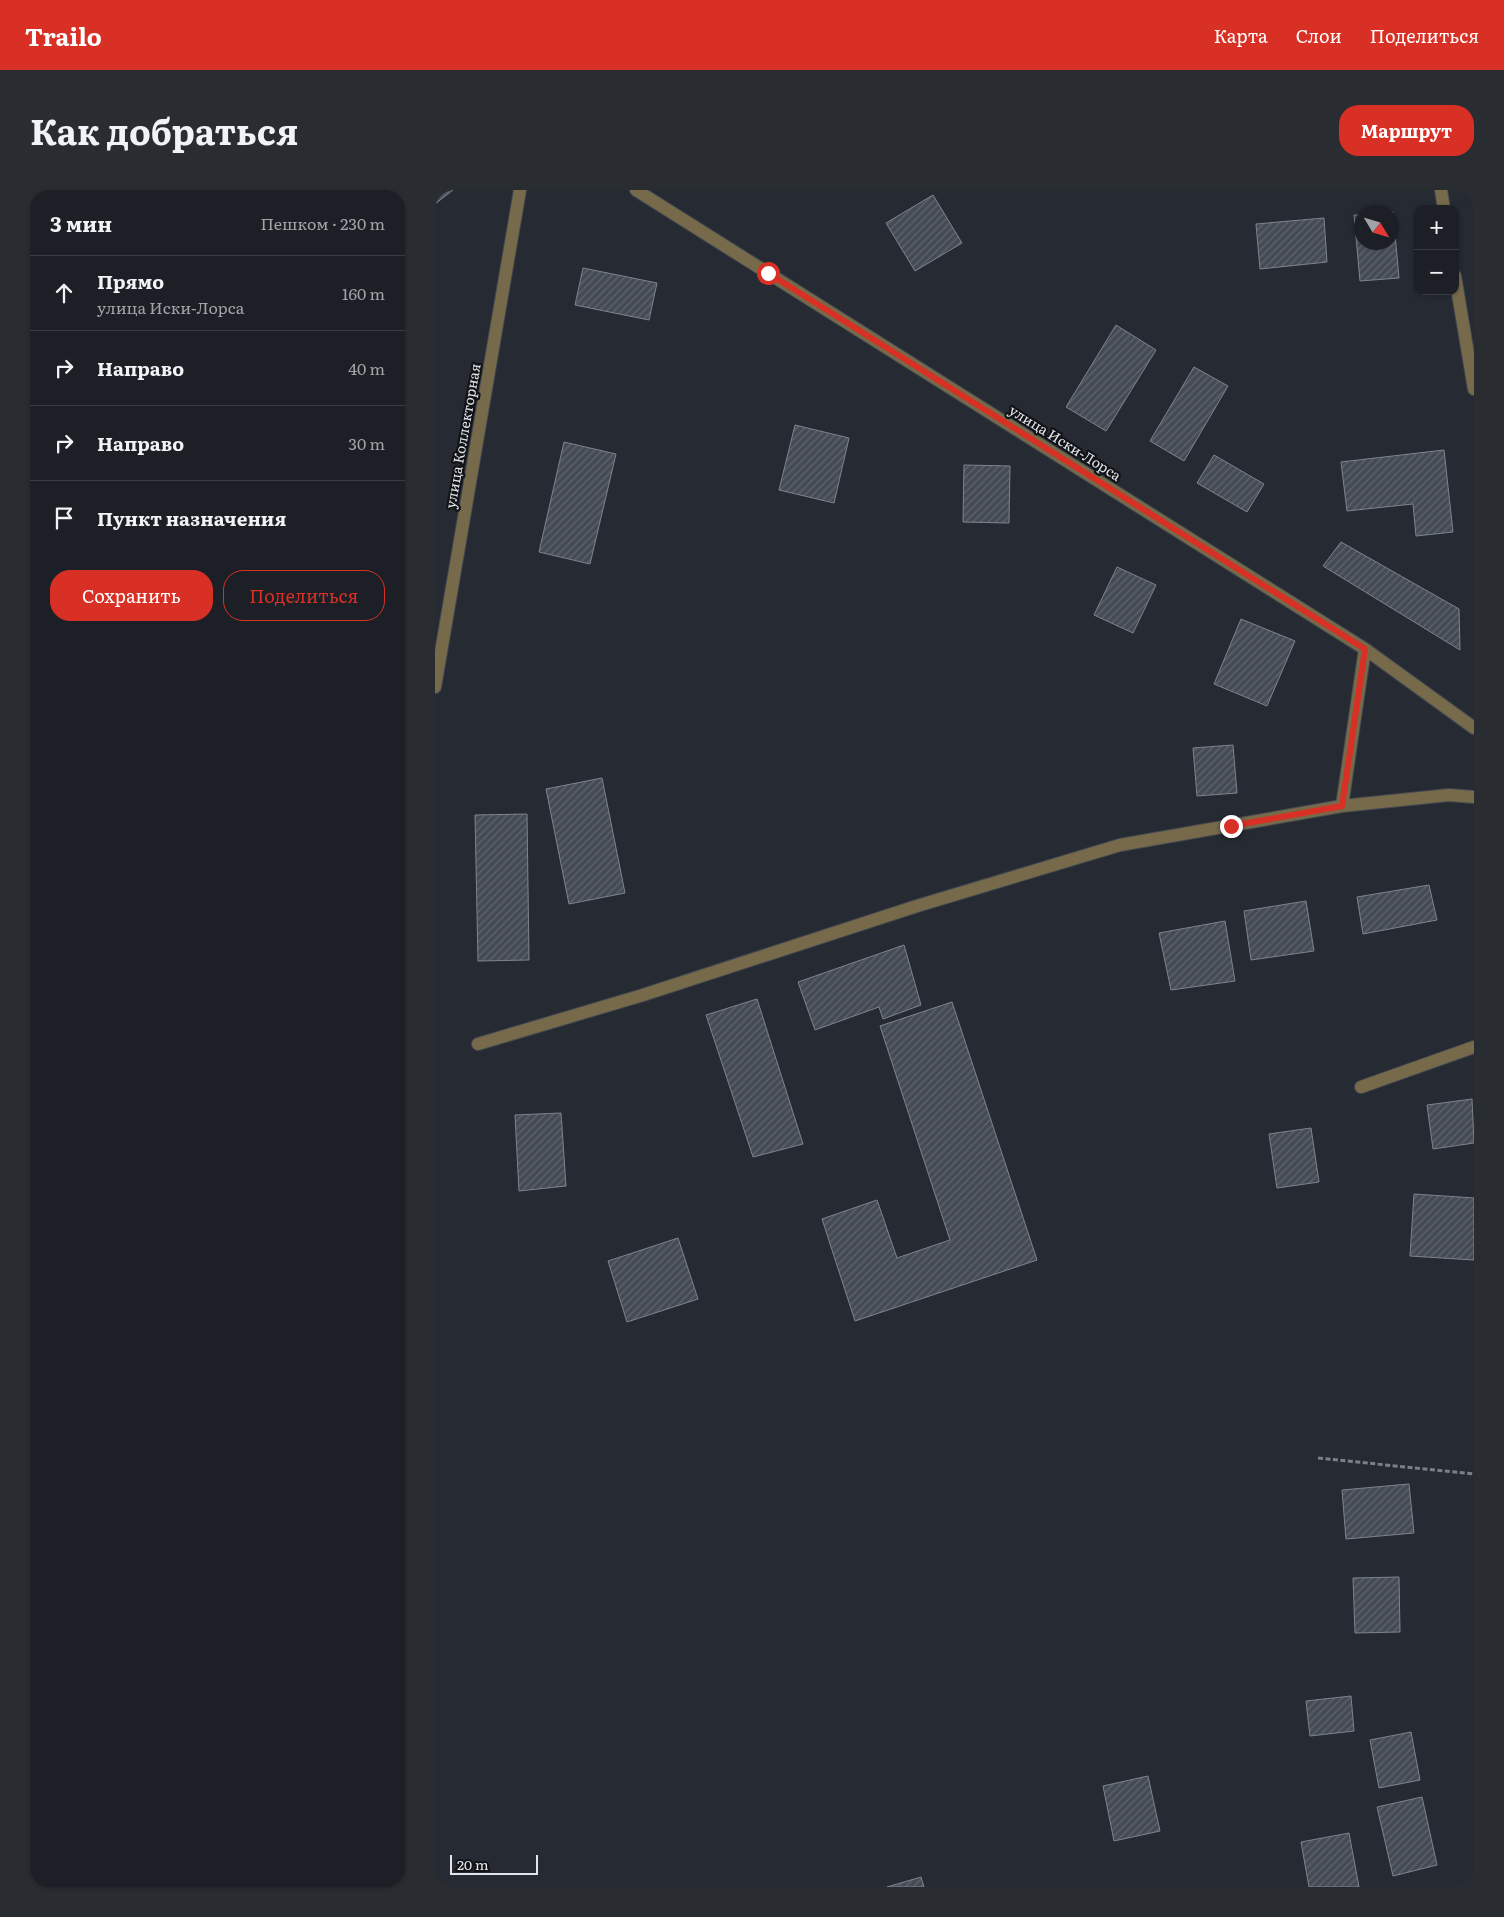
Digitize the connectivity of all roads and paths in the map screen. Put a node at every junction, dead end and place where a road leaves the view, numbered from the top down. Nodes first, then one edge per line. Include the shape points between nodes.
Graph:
1 (520, 190) edge
2 (635, 190) edge
3 (1441, 190) edge
4 (1443, 205) edge
5 (1458, 295) edge
6 (1474, 388) edge
7 (1365, 649) junction
8 (435, 687) edge
9 (1474, 728) edge
10 (1474, 798) edge
11 (1342, 806) junction
12 (478, 1044) dead end
13 (1474, 1047) edge
14 (1361, 1087) dead end
15 (1318, 1458) dead end
16 (1474, 1474) edge

1 - 8 street, улица Коллекторная
2 - 7 street, улица Иски-Лорса
3 - 4 street
5 - 6 street
7 - 9 street, улица Иски-Лорса
7 - 11 street
10 - 11 street via 1449,795
11 - 12 street via 1120,845
13 - 14 street
15 - 16 path

